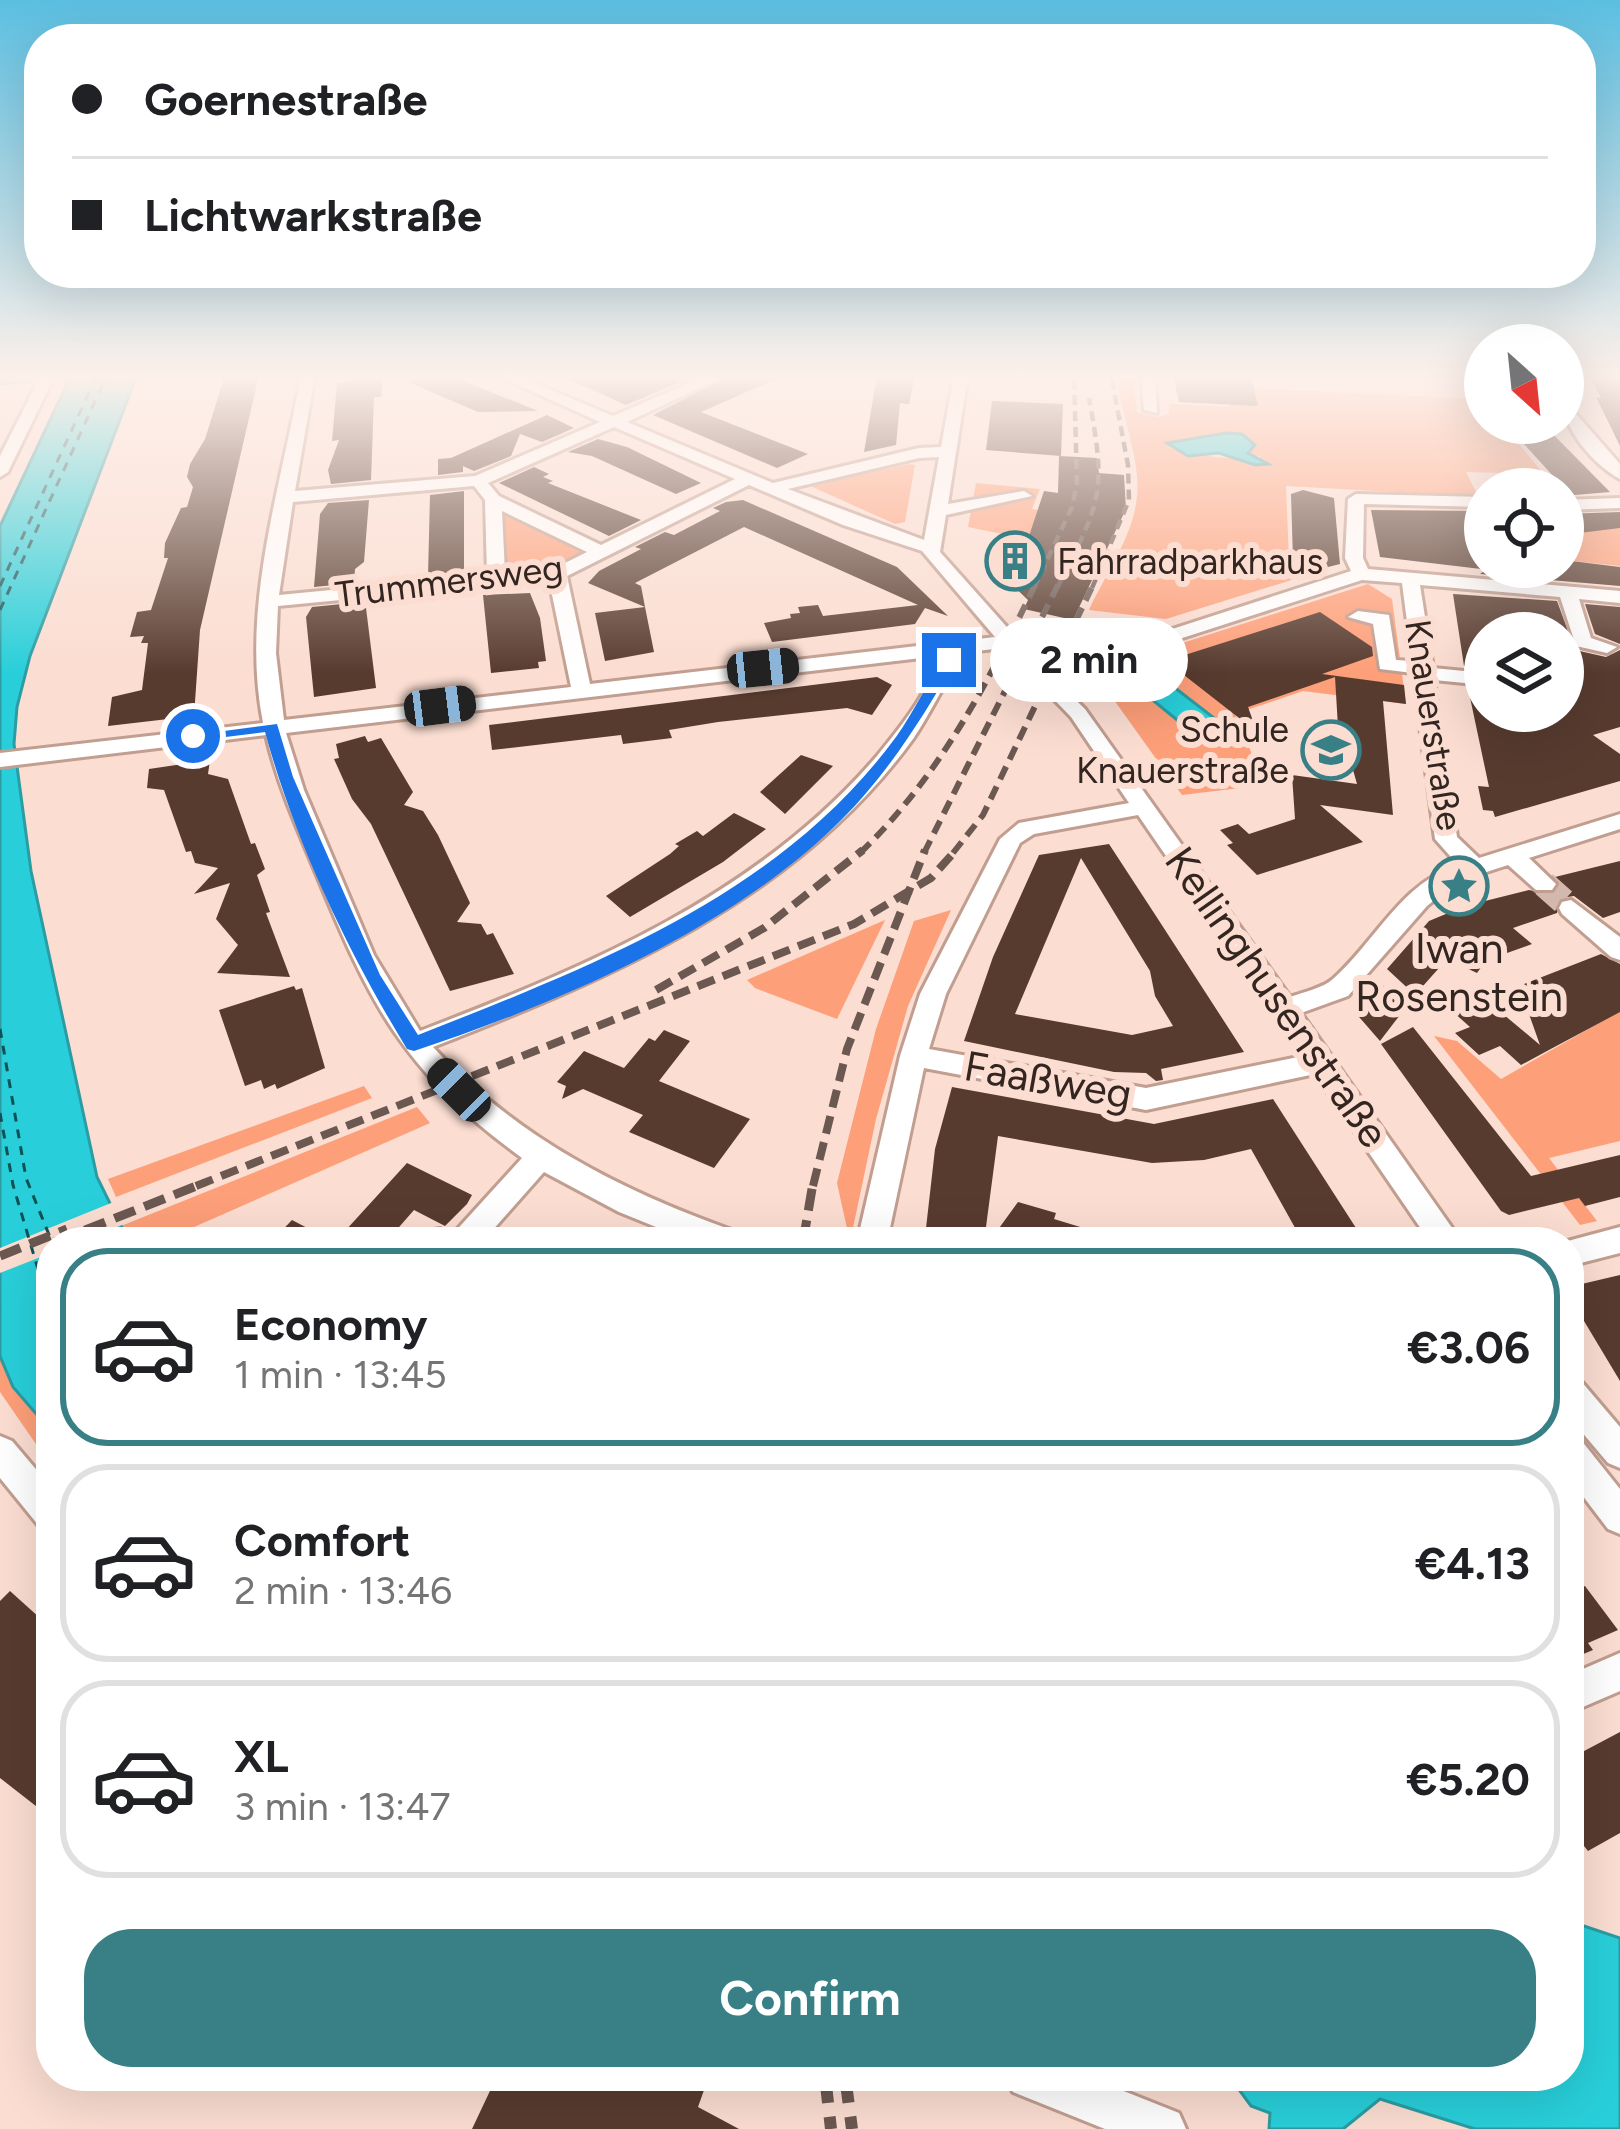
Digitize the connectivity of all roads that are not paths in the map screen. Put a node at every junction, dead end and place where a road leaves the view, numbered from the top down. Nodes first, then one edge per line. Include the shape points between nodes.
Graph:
1 (292, 474) edge
2 (493, 474) edge
3 (741, 474) edge
4 (830, 474) edge
5 (945, 474) edge
6 (750, 478) junction
7 (478, 481) junction
8 (773, 488) junction
9 (1024, 496) dead end
10 (288, 497) junction
11 (493, 500) junction
12 (1464, 502) edge
13 (1620, 503) edge
14 (1584, 504) edge
15 (939, 511) junction
16 (936, 541) junction
17 (602, 553) junction
18 (557, 574) junction
19 (1361, 574) junction
20 (1410, 576) junction
21 (496, 581) junction
22 (956, 581) junction
23 (1567, 591) junction
24 (988, 593) junction
25 (1620, 597) edge
26 (271, 601) junction
27 (1358, 616) dead end
28 (1021, 640) junction
29 (947, 647) junction
30 (1607, 647) dead end
31 (1040, 665) junction
32 (1422, 671) junction
33 (1464, 676) edge
34 (581, 688) junction
35 (271, 727) junction
36 (7, 759) edge
37 (1146, 807) junction
38 (1620, 821) edge
39 (1511, 855) junction
40 (1473, 866) junction
41 (1544, 884) tunnel mouth
42 (1571, 908) tunnel mouth
43 (1620, 951) edge
44 (1286, 1008) junction
45 (414, 1044) junction
46 (914, 1056) junction
47 (1323, 1062) junction
48 (541, 1156) junction
49 (477, 1227) edge
50 (690, 1227) edge
51 (875, 1227) edge
52 (1437, 1227) edge
53 (1620, 1240) edge
54 (1584, 1249) edge
55 (1584, 1410) edge
56 (0, 1452) edge
57 (1620, 1452) edge
58 (1584, 1470) edge
59 (36, 1496) edge
60 (1620, 1517) edge
61 (1620, 1672) edge
62 (1584, 1688) edge
63 (1067, 2091) edge
64 (1163, 2129) edge

1 - 10 street
2 - 7 street
3 - 6 street
4 - 8 street
5 - 15 street
6 - 8 street
6 - 17 street, Trummersweg
7 - 10 street
7 - 11 street
8 - 16 street via 867,528
9 - 15 street
10 - 26 street
11 - 17 street
11 - 21 street
12 - 19 street via 1356,499
13 - 14 street
15 - 16 street
16 - 22 street
16 - 24 street
17 - 18 street, Trummersweg
18 - 21 street, Trummersweg
18 - 34 street
19 - 20 street
19 - 31 street via 1130,649
20 - 23 street
20 - 32 street, Knauerstraße
21 - 26 street, Trummersweg
22 - 24 street
22 - 28 street
23 - 25 street
23 - 30 street via 1583,642
24 - 28 street
26 - 35 street
27 - 32 street via 1382,619 1388,664
28 - 29 street
28 - 31 street, Kellinghusenstraße
29 - 34 street
29 - 45 street via 949,660 905,736 824,828 784,860 608,967
31 - 37 street, Kellinghusenstraße via 1061,680
32 - 33 street
32 - 40 street, Knauerstraße via 1446,838
34 - 35 street
35 - 36 street
35 - 45 street via 372,976
37 - 44 street, Kellinghusenstraße
37 - 46 street via 1014,836 948,959
38 - 39 street
39 - 40 street
39 - 41 street
40 - 44 street via 1428,889 1339,989
42 - 43 street
44 - 47 street, Kellinghusenstraße
45 - 48 street via 482,1114
46 - 47 street, Faaßweg via 1146,1099
46 - 51 street
47 - 52 street, Kellinghusenstraße
48 - 49 street
48 - 50 street
53 - 54 street
55 - 57 street
56 - 59 street
58 - 60 street
61 - 62 street
63 - 64 street

